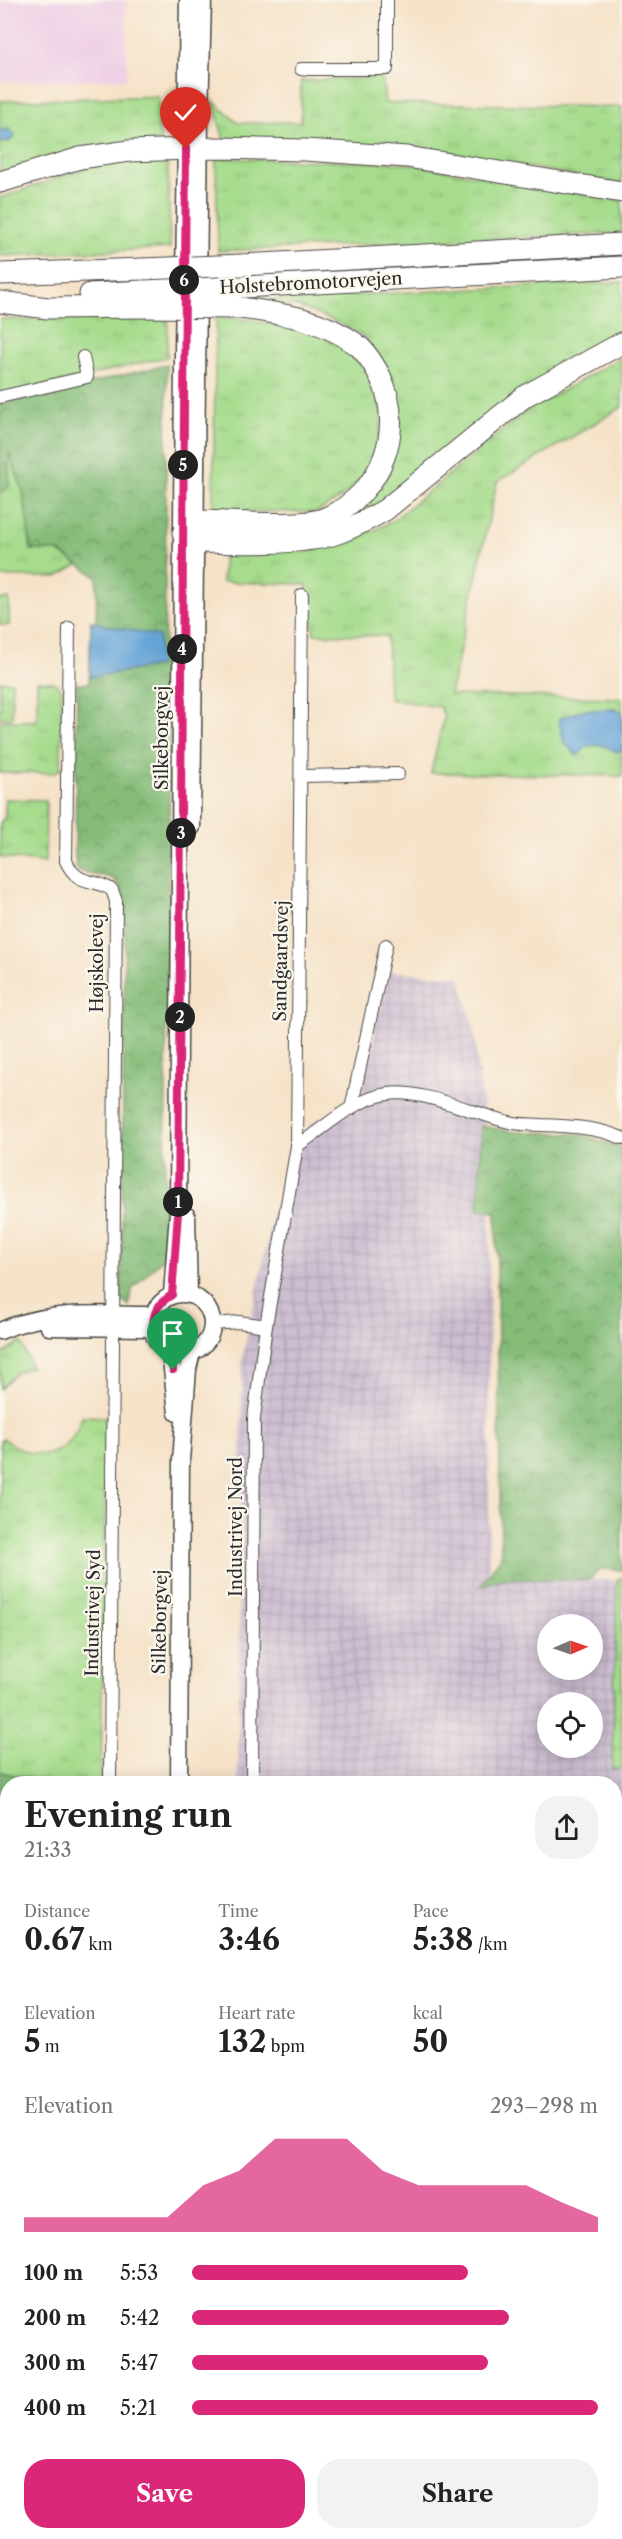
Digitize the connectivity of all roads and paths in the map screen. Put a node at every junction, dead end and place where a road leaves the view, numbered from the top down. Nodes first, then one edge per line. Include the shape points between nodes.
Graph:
1 (188, 0) edge
2 (203, 0) edge
3 (387, 0) edge
4 (301, 69) dead end
5 (193, 149) junction
6 (0, 182) edge
7 (622, 192) edge
8 (622, 244) edge
9 (622, 267) edge
10 (0, 274) edge
11 (144, 299) junction
12 (0, 300) edge
13 (622, 343) edge
14 (83, 357) dead end
15 (0, 397) edge
16 (192, 532) junction
17 (302, 595) dead end
18 (69, 628) dead end
19 (398, 774) dead end
20 (302, 776) junction
21 (386, 945) dead end
22 (351, 1109) junction
23 (622, 1138) edge
24 (297, 1146) junction
25 (189, 1294) junction
26 (172, 1295) junction
27 (113, 1321) junction
28 (153, 1321) junction
29 (213, 1324) junction
30 (267, 1326) junction
31 (0, 1331) edge
32 (0, 1342) edge
33 (170, 1352) junction
34 (192, 1352) junction
35 (113, 1443) joint
36 (182, 1461) junction
37 (110, 1776) edge
38 (179, 1776) edge
39 (252, 1776) edge

1 - 5 main road, Silkeborgvej
2 - 5 main road, Silkeborgvej
3 - 4 street via 387,69
5 - 6 highway via 129,151 80,158
5 - 7 highway via 306,150 407,157
5 - 16 main road, Silkeborgvej
8 - 10 highway, Holstebromotorvejen, bridge
9 - 11 highway, Holstebromotorvejen, bridge via 243,287
11 - 12 highway via 48,308
11 - 16 highway, bridge via 297,316 328,326 358,345 386,390 392,421 388,450 375,479 354,501 318,521
13 - 16 highway via 525,396 385,510 363,523 333,535 304,540
14 - 15 street via 87,377
16 - 25 main road, Silkeborgvej
16 - 26 main road, Silkeborgvej via 178,1213
17 - 20 street, Sandgaardsvej
18 - 27 street, Højskolevej via 66,861 72,874 112,890 116,901
19 - 20 street
20 - 24 street, Sandgaardsvej
21 - 22 street
22 - 23 street via 390,1093 415,1095 511,1123 572,1126
22 - 24 street
24 - 30 street, Sandgaardsvej
25 - 26 main road
25 - 29 main road via 205,1304
26 - 28 main road via 164,1300
27 - 28 main road
27 - 31 main road via 50,1315
27 - 32 main road via 23,1332
27 - 35 street, Højskolevej
28 - 33 main road via 160,1344
29 - 30 street
29 - 34 main road via 208,1340
30 - 39 street, Industrivej Nord via 254,1418
33 - 34 main road
33 - 36 main road, Silkeborgvej
34 - 36 main road, Silkeborgvej
35 - 37 street, Industrivej Syd
36 - 38 main road, Silkeborgvej

